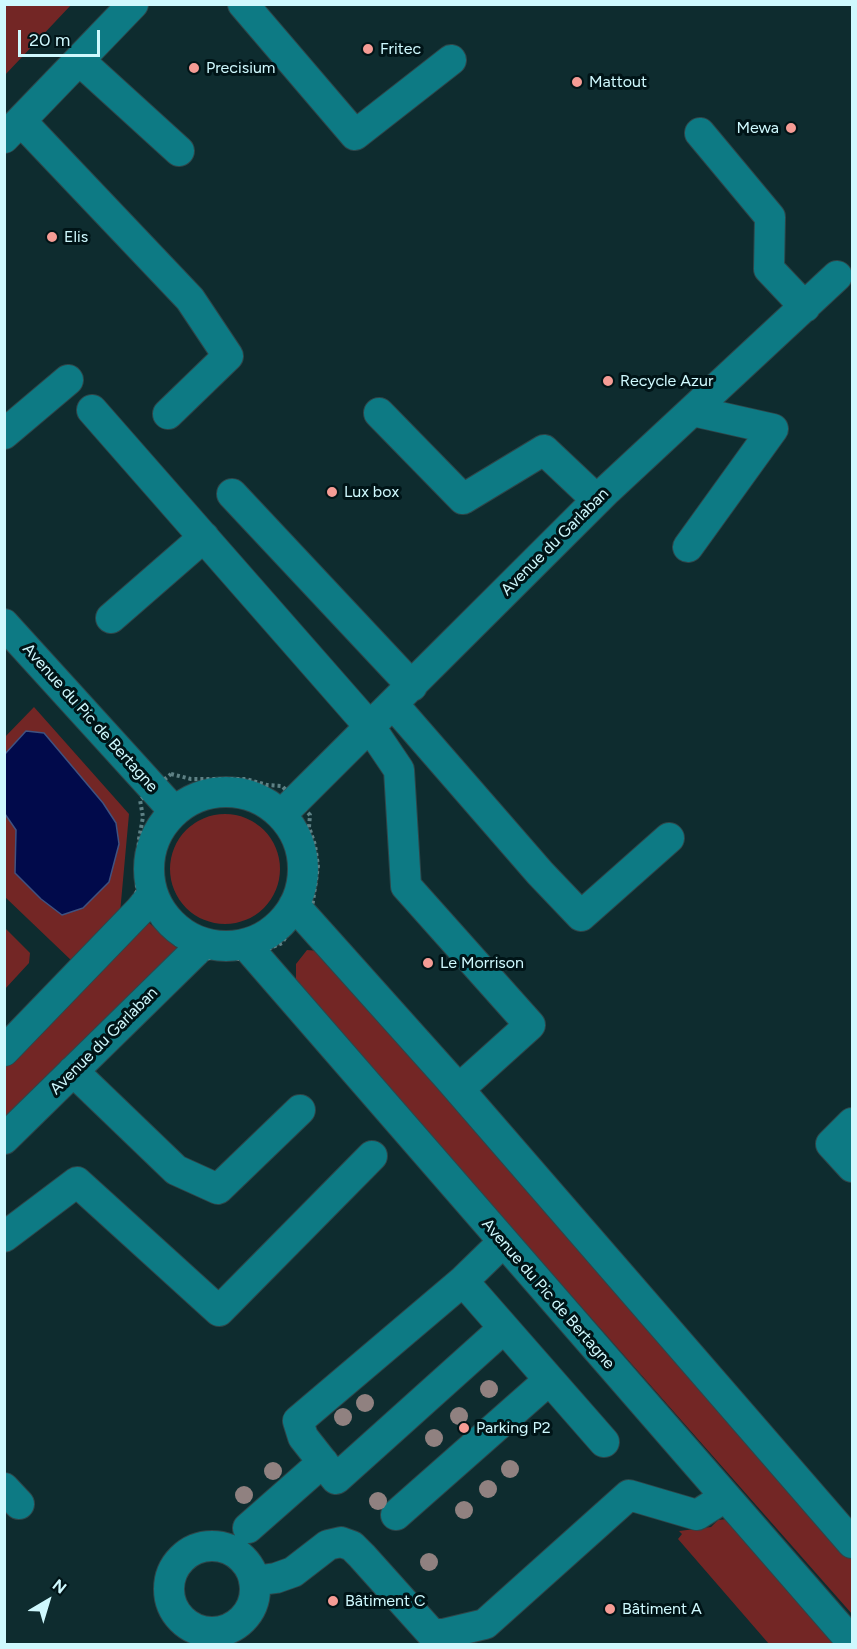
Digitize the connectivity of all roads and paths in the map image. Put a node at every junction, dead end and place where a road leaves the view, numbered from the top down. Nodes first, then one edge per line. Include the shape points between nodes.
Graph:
1 (133, 4) edge
2 (243, 4) edge
3 (79, 60) junction
4 (451, 60) dead end
5 (13, 129) edge
6 (700, 133) dead end
7 (179, 151) dead end
8 (837, 276) dead end
9 (805, 307) junction
10 (68, 380) dead end
11 (92, 410) dead end
12 (693, 411) junction
13 (380, 413) dead end
14 (168, 414) dead end
15 (4, 434) edge
16 (232, 494) dead end
17 (597, 500) junction
18 (204, 537) junction
19 (688, 547) dead end
20 (111, 618) dead end
21 (4, 624) edge
22 (402, 695) junction
23 (370, 727) junction
24 (154, 788) junction
25 (288, 808) junction
26 (174, 812) junction
27 (669, 838) dead end
28 (146, 902) junction
29 (298, 911) junction
30 (197, 950) junction
31 (250, 950) junction
32 (4, 1051) edge
33 (73, 1071) junction
34 (459, 1089) junction
35 (300, 1110) dead end
36 (852, 1123) edge
37 (4, 1139) edge
38 (372, 1156) dead end
39 (852, 1167) edge
40 (4, 1237) edge
41 (503, 1242) junction
42 (463, 1281) junction
43 (504, 1328) junction
44 (549, 1380) junction
45 (604, 1442) dead end
46 (323, 1462) junction
47 (725, 1497) junction
48 (396, 1515) dead end
49 (248, 1528) dead end
50 (852, 1543) edge
51 (254, 1581) junction
52 (218, 1639) edge
53 (852, 1642) edge

1 - 3 street
2 - 4 street via 355,135
3 - 5 street
3 - 7 street
5 - 14 street via 190,300 228,356
6 - 9 street via 770,217 769,269
8 - 9 street, Avenue du Garlaban
9 - 12 street, Avenue du Garlaban
10 - 15 street
11 - 18 street
12 - 17 street, Avenue du Garlaban
12 - 19 street via 773,429
13 - 17 street via 463,499 544,450
16 - 22 street
17 - 22 street, Avenue du Garlaban
18 - 20 street
18 - 23 street
21 - 24 street, Avenue du Pic de Bertagne
22 - 23 street, Avenue du Garlaban
22 - 27 street via 540,873 581,916
23 - 25 street, Avenue du Garlaban
23 - 34 street via 399,771 406,886 530,1025
24 - 25 path via 171,774 191,779 246,779 282,786
24 - 26 street, Avenue du Pic de Bertagne
24 - 28 path via 140,800 143,818 137,891 132,902
25 - 26 street via 228,792 208,794
25 - 29 street via 303,868
25 - 29 path via 310,815 318,866 312,908
26 - 28 street via 151,849
28 - 30 path
28 - 30 street via 161,910
28 - 32 street
29 - 31 street
29 - 31 path via 282,944 264,951
29 - 34 street
30 - 31 street via 224,946
30 - 31 path via 198,964 227,955 248,962
30 - 33 street, Avenue du Garlaban
31 - 41 street, Avenue du Pic de Bertagne
33 - 35 street via 176,1170 219,1189
33 - 37 street, Avenue du Garlaban
34 - 50 street
36 - 39 street via 831,1144
38 - 40 street via 219,1311 77,1182
41 - 42 street
41 - 47 street, Avenue du Pic de Bertagne
42 - 43 street
42 - 46 street via 298,1421 303,1437
43 - 44 street
43 - 46 street via 336,1479
44 - 45 street
44 - 48 street
46 - 49 street
47 - 51 street via 697,1515 629,1495 485,1624 443,1634 432,1634 362,1556 341,1542 328,1545 293,1572
47 - 53 street, Avenue du Pic de Bertagne
51 - 52 street via 255,1599 249,1612
51 - 52 street via 245,1560 219,1546 191,1551 171,1573 170,1602 177,1615 187,1625

